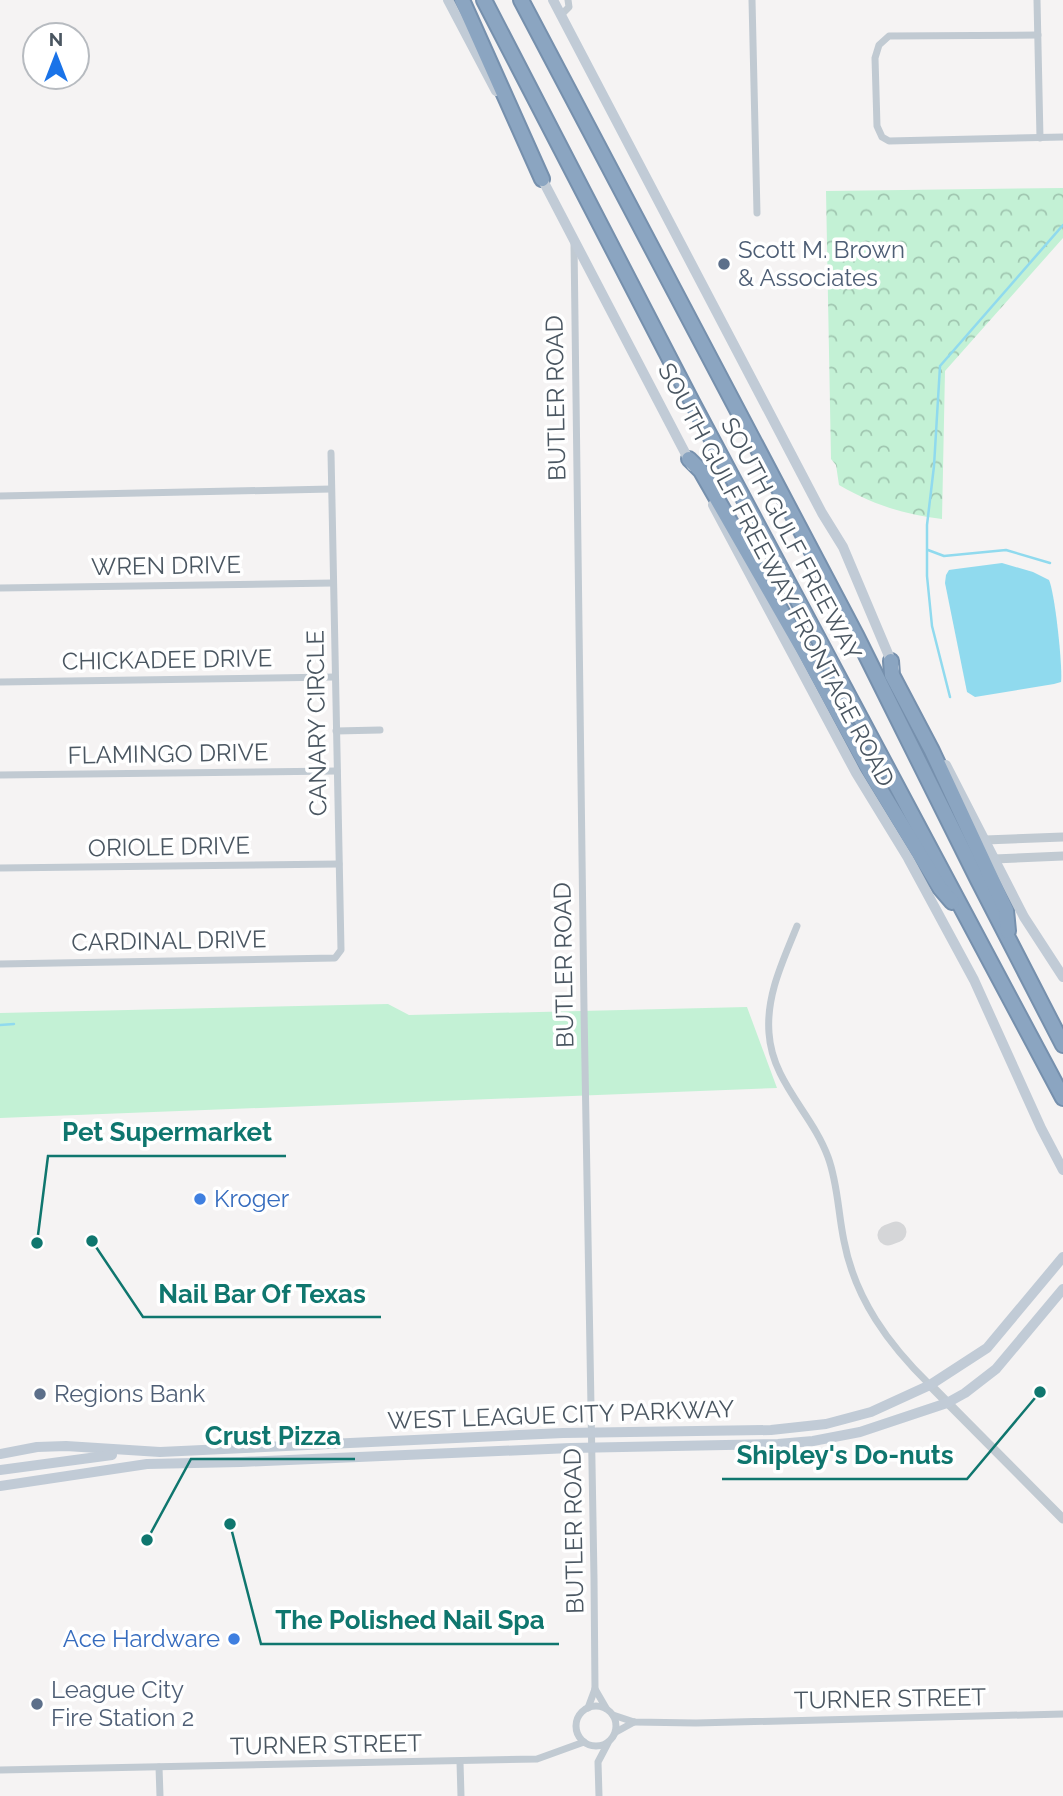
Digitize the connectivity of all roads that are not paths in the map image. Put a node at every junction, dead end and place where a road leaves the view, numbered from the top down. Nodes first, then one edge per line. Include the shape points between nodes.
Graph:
1 (448, 0) edge
2 (462, 0) edge
3 (484, 0) edge
4 (521, 0) edge
5 (553, 0) edge
6 (568, 0) edge
7 (752, 0) edge
8 (1037, 0) edge
9 (561, 15) junction
10 (1038, 35) junction
11 (1063, 137) edge
12 (1040, 138) junction
13 (542, 179) junction
14 (757, 213) dead end
15 (574, 240) junction
16 (331, 453) dead end
17 (689, 459) junction
18 (331, 489) junction
19 (0, 496) edge
20 (333, 583) junction
21 (0, 588) edge
22 (891, 661) junction
23 (335, 677) junction
24 (0, 682) edge
25 (380, 730) dead end
26 (336, 732) junction
27 (337, 771) junction
28 (0, 775) edge
29 (1063, 837) edge
30 (985, 840) junction
31 (1063, 856) edge
32 (994, 859) junction
33 (339, 864) junction
34 (0, 868) edge
35 (971, 925) junction
36 (797, 926) dead end
37 (1010, 942) junction
38 (338, 956) joint
39 (0, 964) edge
40 (1063, 977) edge
41 (1063, 1045) edge
42 (1063, 1098) edge
43 (1059, 1160) edge
44 (1063, 1171) edge
45 (1063, 1257) edge
46 (1063, 1289) edge
47 (930, 1385) junction
48 (947, 1403) junction
49 (592, 1433) junction
50 (431, 1438) junction
51 (304, 1444) junction
52 (0, 1445) edge
53 (593, 1447) junction
54 (19, 1451) junction
55 (160, 1452) junction
56 (431, 1453) junction
57 (0, 1454) edge
58 (300, 1459) junction
59 (0, 1470) edge
60 (0, 1486) edge
61 (1063, 1519) edge
62 (595, 1689) junction
63 (588, 1708) junction
64 (606, 1708) junction
65 (1063, 1714) edge
66 (613, 1715) junction
67 (634, 1722) junction
68 (576, 1730) junction
69 (616, 1732) junction
70 (586, 1743) junction
71 (608, 1743) junction
72 (566, 1748) junction
73 (460, 1762) junction
74 (598, 1762) junction
75 (159, 1767) junction
76 (0, 1770) edge
77 (160, 1796) edge
78 (461, 1796) edge
79 (599, 1796) edge

1 - 13 main road, SOUTH GULF FREEWAY FRONTAGE ROAD
2 - 13 highway
3 - 35 highway, SOUTH GULF FREEWAY
4 - 37 highway, SOUTH GULF FREEWAY via 857,637
5 - 9 main road
6 - 9 street via 569,7
7 - 14 street
8 - 10 street
9 - 22 main road via 843,547
10 - 12 street
10 - 12 street via 889,36 875,56 877,126 889,141
11 - 12 street
13 - 15 main road, SOUTH GULF FREEWAY FRONTAGE ROAD
15 - 17 main road, SOUTH GULF FREEWAY FRONTAGE ROAD
15 - 49 street, BUTLER ROAD
16 - 18 street, CANARY CIRCLE
17 - 35 highway via 701,471 870,774 940,888
17 - 43 main road, SOUTH GULF FREEWAY FRONTAGE ROAD via 856,773 974,980
18 - 19 street
18 - 20 street, CANARY CIRCLE
20 - 21 street, WREN DRIVE
20 - 23 street, CANARY CIRCLE
22 - 30 main road
22 - 37 highway via 892,675 1006,910
23 - 24 street, CHICKADEE DRIVE
23 - 26 street, CANARY CIRCLE
25 - 26 street
26 - 27 street, CANARY CIRCLE
27 - 28 street, FLAMINGO DRIVE
27 - 33 street, CANARY CIRCLE
29 - 30 street
30 - 32 main road
31 - 32 street
32 - 40 main road
33 - 34 street, ORIOLE DRIVE
33 - 38 street, CANARY CIRCLE
35 - 42 highway, SOUTH GULF FREEWAY
36 - 47 street via 771,997 772,1054 828,1158 844,1244 867,1306 882,1333
37 - 41 highway, SOUTH GULF FREEWAY
38 - 39 street, CARDINAL DRIVE
43 - 44 main road, SOUTH GULF FREEWAY FRONTAGE ROAD
45 - 47 main road, WEST LEAGUE CITY PARKWAY via 987,1348
46 - 48 main road, WEST LEAGUE CITY PARKWAY via 996,1369
47 - 48 street
47 - 49 main road, WEST LEAGUE CITY PARKWAY via 871,1412 826,1424 771,1430
48 - 53 main road, WEST LEAGUE CITY PARKWAY via 864,1432 813,1441
48 - 61 street
49 - 50 main road, WEST LEAGUE CITY PARKWAY
49 - 53 street, BUTLER ROAD
50 - 51 main road, WEST LEAGUE CITY PARKWAY
50 - 56 main road
51 - 55 main road, WEST LEAGUE CITY PARKWAY
51 - 58 main road
52 - 54 main road
53 - 56 main road, WEST LEAGUE CITY PARKWAY
53 - 62 street, BUTLER ROAD
54 - 55 main road, WEST LEAGUE CITY PARKWAY via 66,1446
54 - 57 main road, WEST LEAGUE CITY PARKWAY
55 - 59 main road
56 - 58 main road, WEST LEAGUE CITY PARKWAY
58 - 60 main road, WEST LEAGUE CITY PARKWAY via 146,1464
62 - 63 street, BUTLER ROAD
62 - 64 street, BUTLER ROAD
63 - 64 street
63 - 68 street via 578,1717
64 - 66 street
65 - 67 street, TURNER STREET
66 - 67 street, TURNER STREET
66 - 69 street
67 - 69 street, TURNER STREET
68 - 70 street
68 - 72 street
69 - 71 street
70 - 71 street via 595,1747
70 - 72 street, TURNER STREET
70 - 74 street
71 - 74 street
72 - 73 street, TURNER STREET via 537,1759
73 - 75 street, TURNER STREET
73 - 78 street
74 - 79 street
75 - 76 street, TURNER STREET
75 - 77 street

